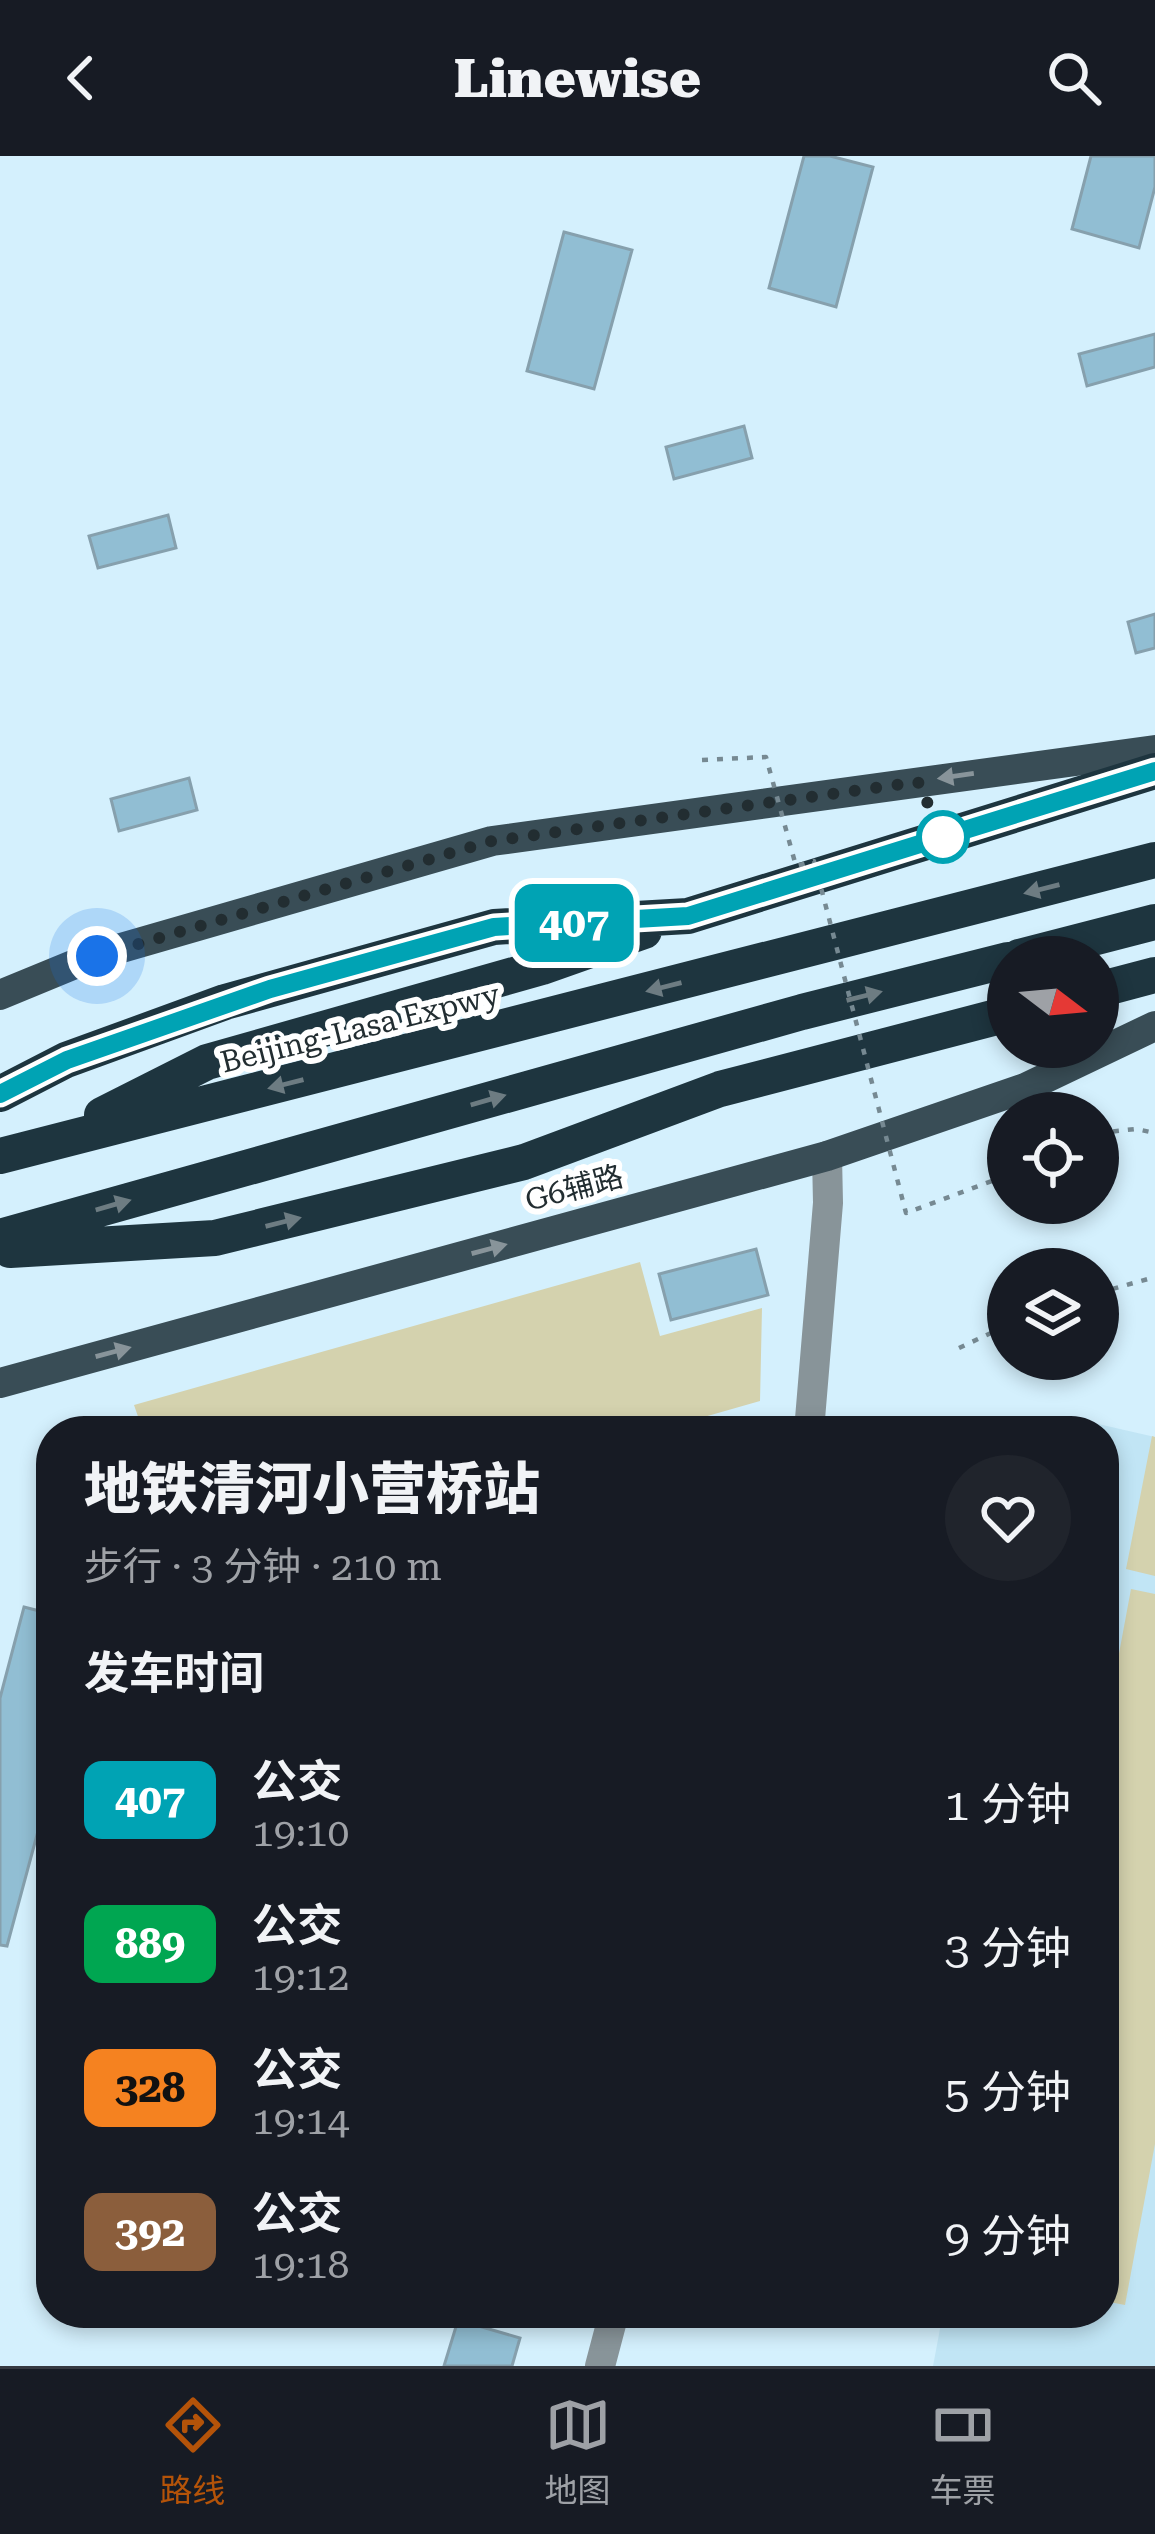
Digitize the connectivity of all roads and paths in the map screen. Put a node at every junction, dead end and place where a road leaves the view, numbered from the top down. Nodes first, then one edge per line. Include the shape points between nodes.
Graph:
1 (1155, 750) edge
2 (702, 760) dead end
3 (1155, 771) edge
4 (1155, 860) edge
5 (688, 916) junction
6 (1155, 922) edge
7 (1101, 936) edge
8 (987, 965) edge
9 (1155, 975) edge
10 (1119, 984) edge
11 (0, 995) edge
12 (987, 1019) edge
13 (1155, 1026) edge
14 (0, 1094) edge
15 (1119, 1131) edge
16 (1155, 1133) edge
17 (44, 1145) junction
18 (0, 1156) edge
19 (827, 1156) junction
20 (987, 1183) edge
21 (0, 1237) edge
22 (0, 1250) edge
23 (1155, 1277) edge
24 (1119, 1287) edge
25 (987, 1335) edge
26 (958, 1348) dead end
27 (0, 1383) edge
28 (810, 1416) edge
29 (610, 2328) edge
30 (599, 2366) edge

1 -> 11 main road via 492,841 97,956
2 - 20 path, bridge via 766,757 796,866 814,861 906,1214
3 - 5 highway
4 -> 17 highway, Beijing-Lasa Expwy
5 - 14 highway via 494,927 225,1002 67,1060
5 - 17 highway via 542,967 207,1062
6 - 7 highway
21 -> 8 highway
9 - 10 highway
22 -> 12 highway via 215,1238 524,1162 720,1089
13 - 19 main road, G6辅路 via 1025,1088
15 - 16 path
17 - 18 highway, Beijing-Lasa Expwy
27 -> 19 main road, G6辅路
19 - 28 street
23 - 24 path
25 - 26 path
29 - 30 street

